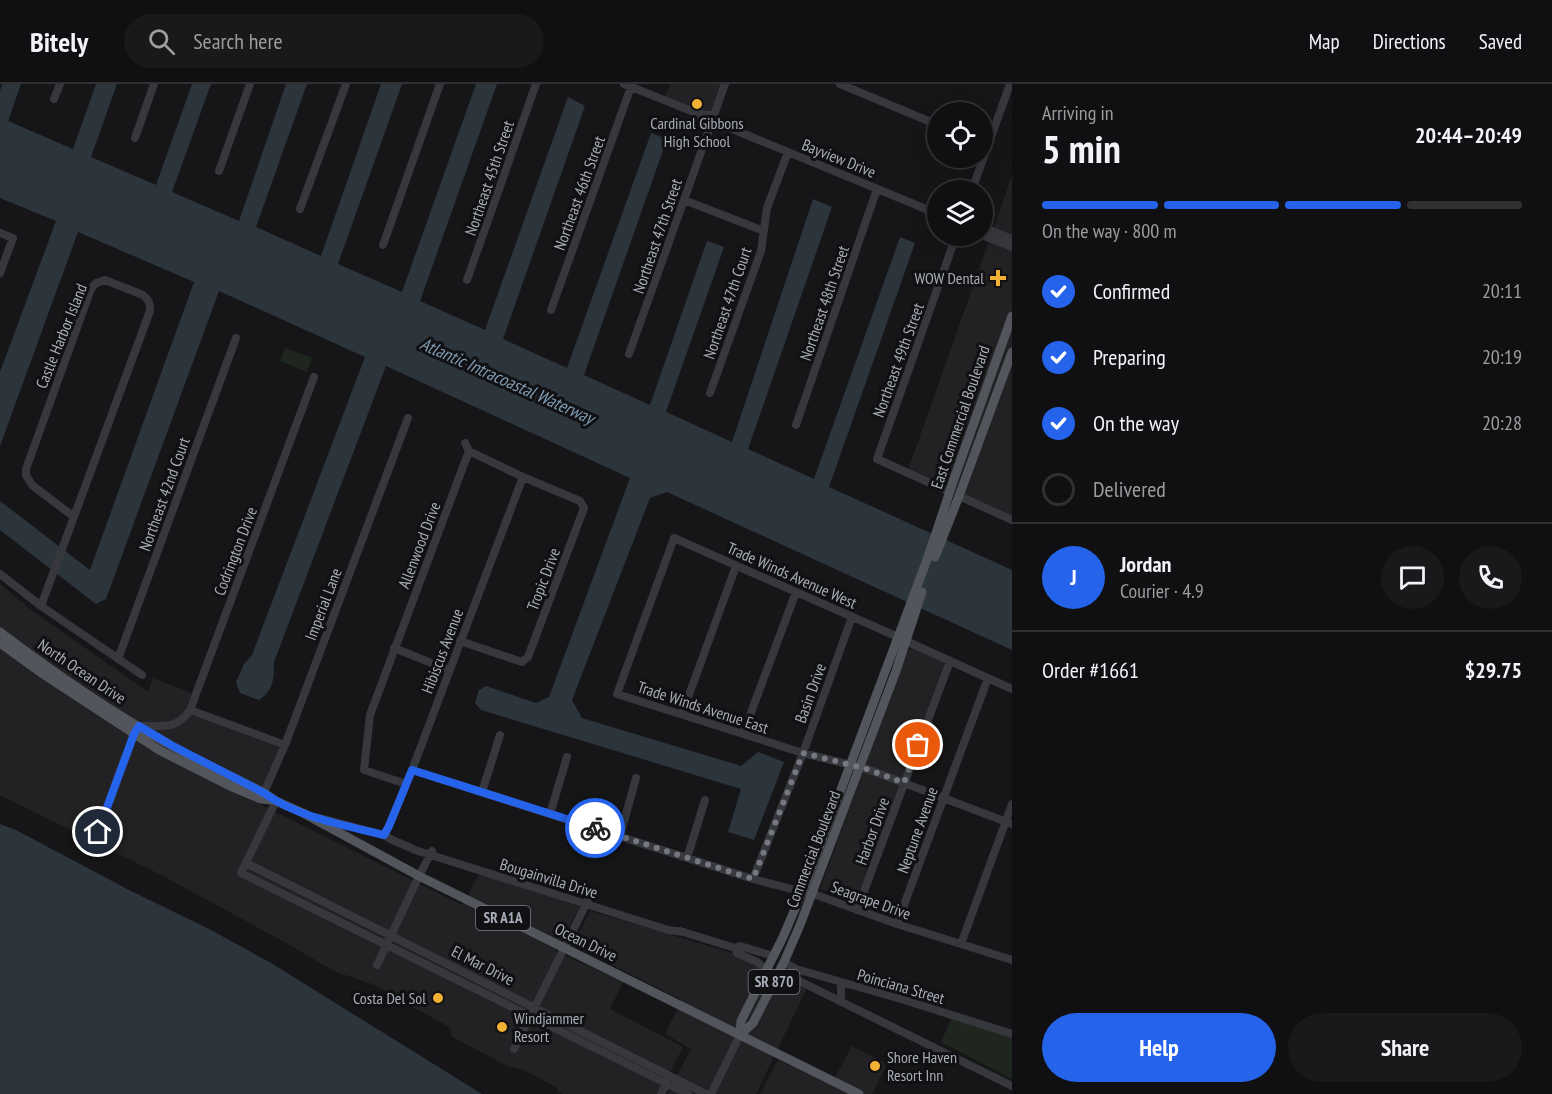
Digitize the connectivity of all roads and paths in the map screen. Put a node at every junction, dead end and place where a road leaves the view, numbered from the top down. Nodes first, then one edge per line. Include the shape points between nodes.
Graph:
1 (60, 84) edge
2 (154, 84) edge
3 (250, 84) edge
4 (346, 84) edge
5 (440, 84) edge
6 (536, 84) edge
7 (725, 84) edge
8 (840, 84) edge
9 (999, 84) edge
10 (629, 85) edge
11 (1010, 87) edge
12 (54, 99) dead end
13 (927, 120) edge
14 (712, 121) junction
15 (993, 126) edge
16 (135, 138) dead end
17 (788, 152) junction
18 (219, 171) dead end
19 (877, 189) junction
20 (684, 200) junction
21 (300, 209) dead end
22 (927, 209) edge
23 (764, 231) junction
24 (993, 231) edge
25 (0, 233) edge
26 (993, 239) edge
27 (1012, 239) edge
28 (383, 245) dead end
29 (952, 246) edge
30 (1012, 247) edge
31 (0, 273) edge
32 (467, 280) dead end
33 (551, 310) dead end
34 (1012, 316) edge
35 (236, 338) dead end
36 (1012, 352) edge
37 (629, 354) dead end
38 (997, 359) junction
39 (992, 374) junction
40 (314, 377) dead end
41 (1003, 377) junction
42 (999, 388) junction
43 (710, 393) dead end
44 (408, 418) dead end
45 (796, 425) dead end
46 (523, 477) junction
47 (954, 494) junction
48 (74, 517) junction
49 (1012, 520) edge
50 (941, 529) joint
51 (736, 566) junction
52 (0, 574) edge
53 (796, 592) junction
54 (40, 606) junction
55 (852, 617) junction
56 (0, 632) edge
57 (902, 639) junction
58 (460, 641) junction
59 (0, 643) edge
60 (394, 648) junction
61 (0, 650) edge
62 (13, 652) junction
63 (118, 659) junction
64 (950, 661) junction
65 (449, 669) junction
66 (142, 675) dead end
67 (988, 678) junction
68 (1012, 689) edge
69 (617, 694) joint
70 (190, 710) junction
71 (682, 714) junction
72 (171, 726) junction
73 (136, 730) junction
74 (743, 734) junction
75 (500, 735) dead end
76 (171, 745) junction
77 (285, 746) junction
78 (803, 753) junction
79 (567, 757) dead end
80 (855, 767) junction
81 (412, 770) junction
82 (636, 778) dead end
83 (904, 783) junction
84 (406, 784) junction
85 (482, 792) junction
86 (263, 796) junction
87 (944, 798) junction
88 (705, 800) dead end
89 (276, 801) junction
90 (1012, 804) edge
91 (303, 813) junction
92 (550, 814) junction
93 (1009, 823) edge
94 (98, 832) dead end
95 (384, 835) junction
96 (620, 836) junction
97 (431, 853) junction
98 (687, 858) junction
99 (444, 860) junction
100 (246, 862) junction
101 (424, 866) junction
102 (418, 876) junction
103 (753, 879) junction
104 (802, 892) junction
105 (812, 894) junction
106 (587, 902) junction
107 (857, 910) junction
108 (897, 924) junction
109 (391, 934) junction
110 (961, 944) junction
111 (386, 945) junction
112 (564, 948) junction
113 (735, 948) junction
114 (773, 956) junction
115 (1012, 960) edge
116 (784, 962) junction
117 (376, 965) dead end
118 (767, 970) junction
119 (800, 970) junction
120 (779, 971) junction
121 (797, 981) junction
122 (838, 981) junction
123 (841, 1002) junction
124 (535, 1007) junction
125 (530, 1017) junction
126 (1012, 1034) edge
127 (740, 1035) junction
128 (514, 1049) dead end
129 (667, 1083) junction
130 (1012, 1086) edge
131 (661, 1094) edge
132 (688, 1094) edge
133 (706, 1094) edge
134 (711, 1094) edge
135 (859, 1094) edge

1 - 12 street
2 - 16 street
3 - 18 street
4 - 21 street
5 - 28 street
6 - 32 street, Northeast 45th Street
7 - 14 street, Northeast 47th Street
8 - 13 street
9 - 11 street
10 - 14 street, Bayview Drive
10 - 33 street, Northeast 46th Street
11 - 15 street
14 - 17 street, Bayview Drive
14 - 20 street, Northeast 47th Street
17 - 19 street, Bayview Drive
17 - 23 street, Northeast 47th Court via 767,208
19 - 22 street, Bayview Drive
19 - 45 street, Northeast 48th Street
20 - 23 street
20 - 37 street, Northeast 47th Street
23 - 43 street, Northeast 47th Court via 761,251
24 - 27 street
25 - 31 street via 13,238
26 - 30 street
29 - 47 street, Northeast 49th Street via 877,459
34 - 38 main road, East Commercial Boulevard
35 - 63 street, Northeast 42nd Court
36 - 41 main road, East Commercial Boulevard / SR 870
38 - 39 main road, East Commercial Boulevard
38 - 41 main road
39 - 42 main road
39 - 47 main road, East Commercial Boulevard via 955,476
40 - 70 street, Codrington Drive
41 - 42 main road, East Commercial Boulevard / SR 870
42 - 47 main road, East Commercial Boulevard / SR 870
44 - 77 street, Imperial Lane
46 - 58 street, Hibiscus Avenue
46 - 58 street, Tropic Drive via 580,501 584,508 528,657 522,662
46 - 60 street, Allenwood Drive via 467,447
47 - 49 street
47 - 50 main road, East Commercial Boulevard / SR 870
48 - 48 street, Castle Harbor Island via 150,311 148,299 105,280 96,283 89,295 26,469 32,484
48 - 54 street, Castle Harbor Island
50 - 57 main road, Commercial Boulevard / SR 870
51 - 53 street, Trade Winds Avenue West
51 - 69 street, Trade Winds Avenue West via 674,538
51 - 71 street
52 - 54 street
53 - 55 street, Trade Winds Avenue West
53 - 74 street
54 - 63 street
55 - 57 street, Trade Winds Avenue West
55 - 78 street, Basin Drive
56 - 73 main road, North Ocean Drive / SR A1A
57 - 64 street, Trade Winds Avenue West
57 - 80 main road, Commercial Boulevard / SR 870
57 - 80 main road, Commercial Boulevard / SR 870 via 903,651
58 - 65 street, Hibiscus Avenue
59 - 62 main road, North Ocean Drive / SR A1A
60 - 65 street
60 - 84 street, Allenwood Drive via 370,716 364,770
61 - 62 street
62 - 73 main road, North Ocean Drive / SR A1A
63 - 66 street
64 - 67 street, Trade Winds Avenue West
64 - 83 street, Harbor Drive
65 - 81 street, Hibiscus Avenue
67 - 68 street, Trade Winds Avenue West
67 - 87 street, Neptune Avenue
69 - 71 street, Trade Winds Avenue East
70 - 72 street, Codrington Drive
70 - 77 street
71 - 74 street, Trade Winds Avenue East
72 - 73 street
72 - 76 street via 167,736
73 - 76 main road, North Ocean Drive / SR A1A
73 - 86 main road, North Ocean Drive / SR A1A via 176,759 230,786
73 - 94 street
74 - 78 street, Trade Winds Avenue East
75 - 85 street
76 - 86 main road, North Ocean Drive / SR A1A
77 - 86 street, Imperial Lane
78 - 80 street, Trade Winds Avenue East
78 - 103 street, Basin Drive
79 - 92 street
80 - 83 street, Trade Winds Avenue East
80 - 104 main road, Commercial Boulevard / SR 870
80 - 105 main road, Commercial Boulevard / SR 870
81 - 84 street, Hibiscus Avenue
81 - 85 street, Seagrape Drive
82 - 96 street
83 - 87 street
83 - 107 street, Harbor Drive
84 - 95 street, Hibiscus Avenue
85 - 92 street, Seagrape Drive
86 - 89 main road, North Ocean Drive / SR A1A
87 - 93 street
87 - 108 street, Neptune Avenue
88 - 98 street
89 - 91 main road, North Ocean Drive / SR A1A
89 - 100 street
90 - 93 street
91 - 95 street, Bougainvilla Drive
91 - 102 main road, Ocean Drive / SR A1A
92 - 96 street, Seagrape Drive
93 - 110 street
95 - 97 street, Bougainvilla Drive
96 - 98 street, Seagrape Drive
97 - 99 street, Bougainvilla Drive
97 - 101 street
97 - 106 street, Bougainvilla Drive
98 - 103 street, Seagrape Drive
99 - 101 street
99 - 106 street, Bougainvilla Drive
100 - 109 street, El Mar Drive
100 - 111 street, El Mar Drive via 241,873
101 - 102 street
102 - 109 street
102 - 112 main road, Ocean Drive / SR A1A
103 - 104 street, Seagrape Drive
104 - 105 street, Seagrape Drive
104 - 114 main road, Commercial Boulevard / SR 870
105 - 107 street, Seagrape Drive
105 - 116 main road, Commercial Boulevard / SR 870
106 - 112 street
106 - 113 street, Bougainvilla Drive
107 - 108 street, Seagrape Drive
108 - 110 street, Seagrape Drive
109 - 111 street
109 - 124 street, El Mar Drive
110 - 115 street, Seagrape Drive
111 - 117 street
111 - 125 street, El Mar Drive
112 - 124 street
112 - 127 main road, Ocean Drive / SR A1A
113 - 114 street
113 - 118 street, Bougainvilla Drive
114 - 118 main road, Commercial Boulevard / SR 870
114 - 120 main road
116 - 119 street, Poinciana Street
116 - 120 main road, Commercial Boulevard / SR 870
118 - 127 main road, Commercial Boulevard / SR 870 via 741,1021
119 - 121 street
119 - 122 street, Poinciana Street
120 - 121 street
120 - 127 main road, Commercial Boulevard / SR 870 via 753,1023
121 - 123 street
122 - 123 street
122 - 126 street, Poinciana Street
123 - 130 street
124 - 125 street
124 - 133 street, El Mar Drive
125 - 128 street
125 - 129 street, El Mar Drive
127 - 134 street, Commercial Boulevard
127 - 135 main road, Ocean Drive / SR A1A
129 - 131 street
129 - 132 street, El Mar Drive

